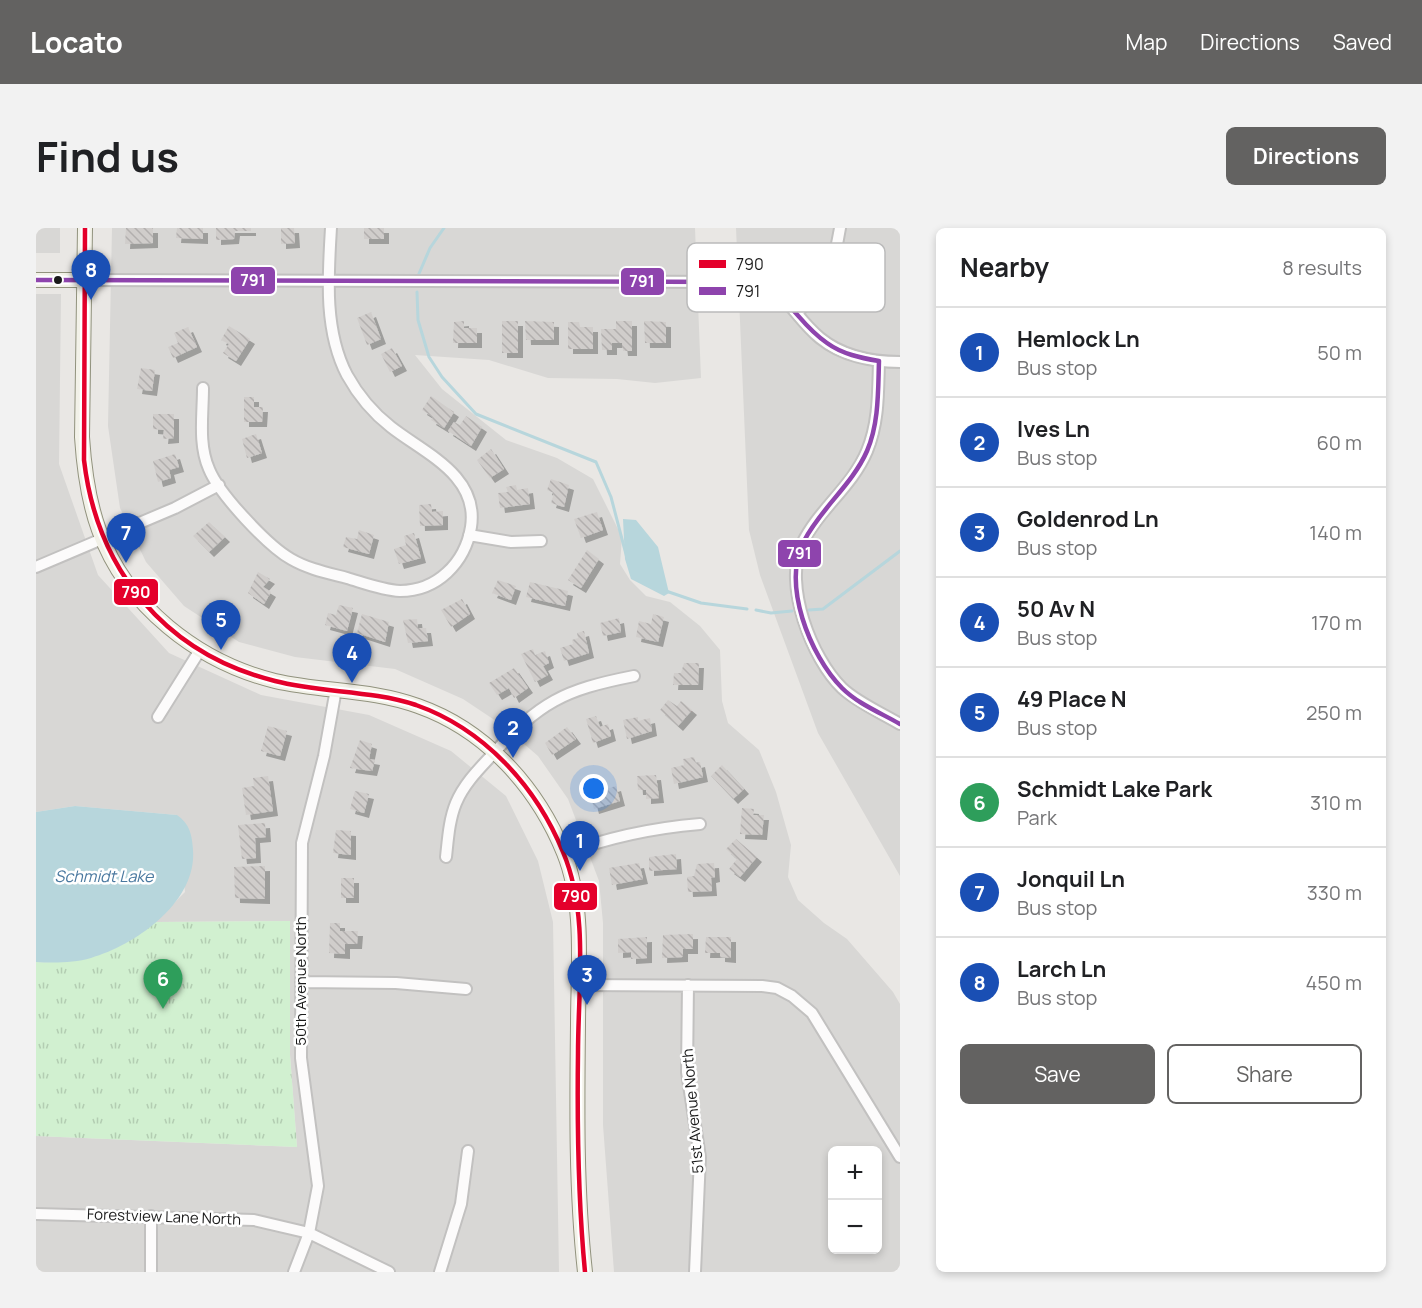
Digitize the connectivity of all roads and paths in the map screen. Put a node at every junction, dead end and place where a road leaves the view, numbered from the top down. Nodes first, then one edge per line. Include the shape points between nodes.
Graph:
1 (85, 228) edge
2 (331, 228) edge
3 (840, 228) edge
4 (837, 243) edge
5 (36, 280) edge
6 (84, 280) junction
7 (329, 281) junction
8 (687, 282) edge
9 (797, 313) edge
10 (879, 361) junction
11 (900, 362) edge
12 (203, 388) dead end
13 (219, 485) junction
14 (469, 535) junction
15 (102, 539) junction
16 (541, 541) dead end
17 (36, 567) edge
18 (200, 650) junction
19 (634, 676) dead end
20 (336, 689) junction
21 (158, 717) dead end
22 (900, 724) edge
23 (494, 753) junction
24 (700, 824) dead end
25 (564, 854) junction
26 (446, 857) dead end
27 (301, 982) junction
28 (578, 985) junction
29 (688, 986) junction
30 (466, 989) dead end
31 (468, 1151) dead end
32 (900, 1157) edge
33 (36, 1214) edge
34 (151, 1216) junction
35 (309, 1233) junction
36 (151, 1272) edge
37 (294, 1272) edge
38 (389, 1272) edge
39 (440, 1272) edge
40 (585, 1272) edge
41 (695, 1272) edge

1 - 6 street
2 - 7 street
3 - 4 street
5 - 6 street
6 - 7 street
6 - 15 street via 84,471
7 - 8 street
7 - 14 street via 332,330 347,376 374,412 453,473 463,486 470,505
9 - 10 street via 834,348
10 - 11 street
10 - 22 street via 875,426 867,451 856,473 811,528 801,546 795,578 812,644 826,668 843,689
12 - 13 street via 204,456
13 - 14 street via 263,537 291,559 307,567 398,591 430,586 454,565
13 - 15 street
14 - 16 street via 511,542
15 - 17 street
15 - 18 street via 134,592 156,617
18 - 20 street via 219,661 274,680
18 - 21 street
19 - 23 street via 572,692 548,704 508,736
20 - 23 street via 386,696 421,707 452,721
20 - 27 street, 50th Avenue North via 302,843
23 - 25 street via 528,788
23 - 26 street via 462,789 451,819
24 - 25 street via 629,833
25 - 28 street via 576,912
27 - 30 street via 396,983
27 - 35 street, 50th Avenue North via 303,1087 318,1186
28 - 29 street
28 - 40 street via 577,1165
29 - 32 street via 777,988 812,1012
29 - 41 street, 51st Avenue North via 687,1072 700,1157
31 - 39 street via 460,1204
33 - 34 street, Forestview Lane North
34 - 35 street, Forestview Lane North via 254,1220
34 - 36 street
35 - 37 street, 50th Avenue North
35 - 38 street, Forestview Lane North

